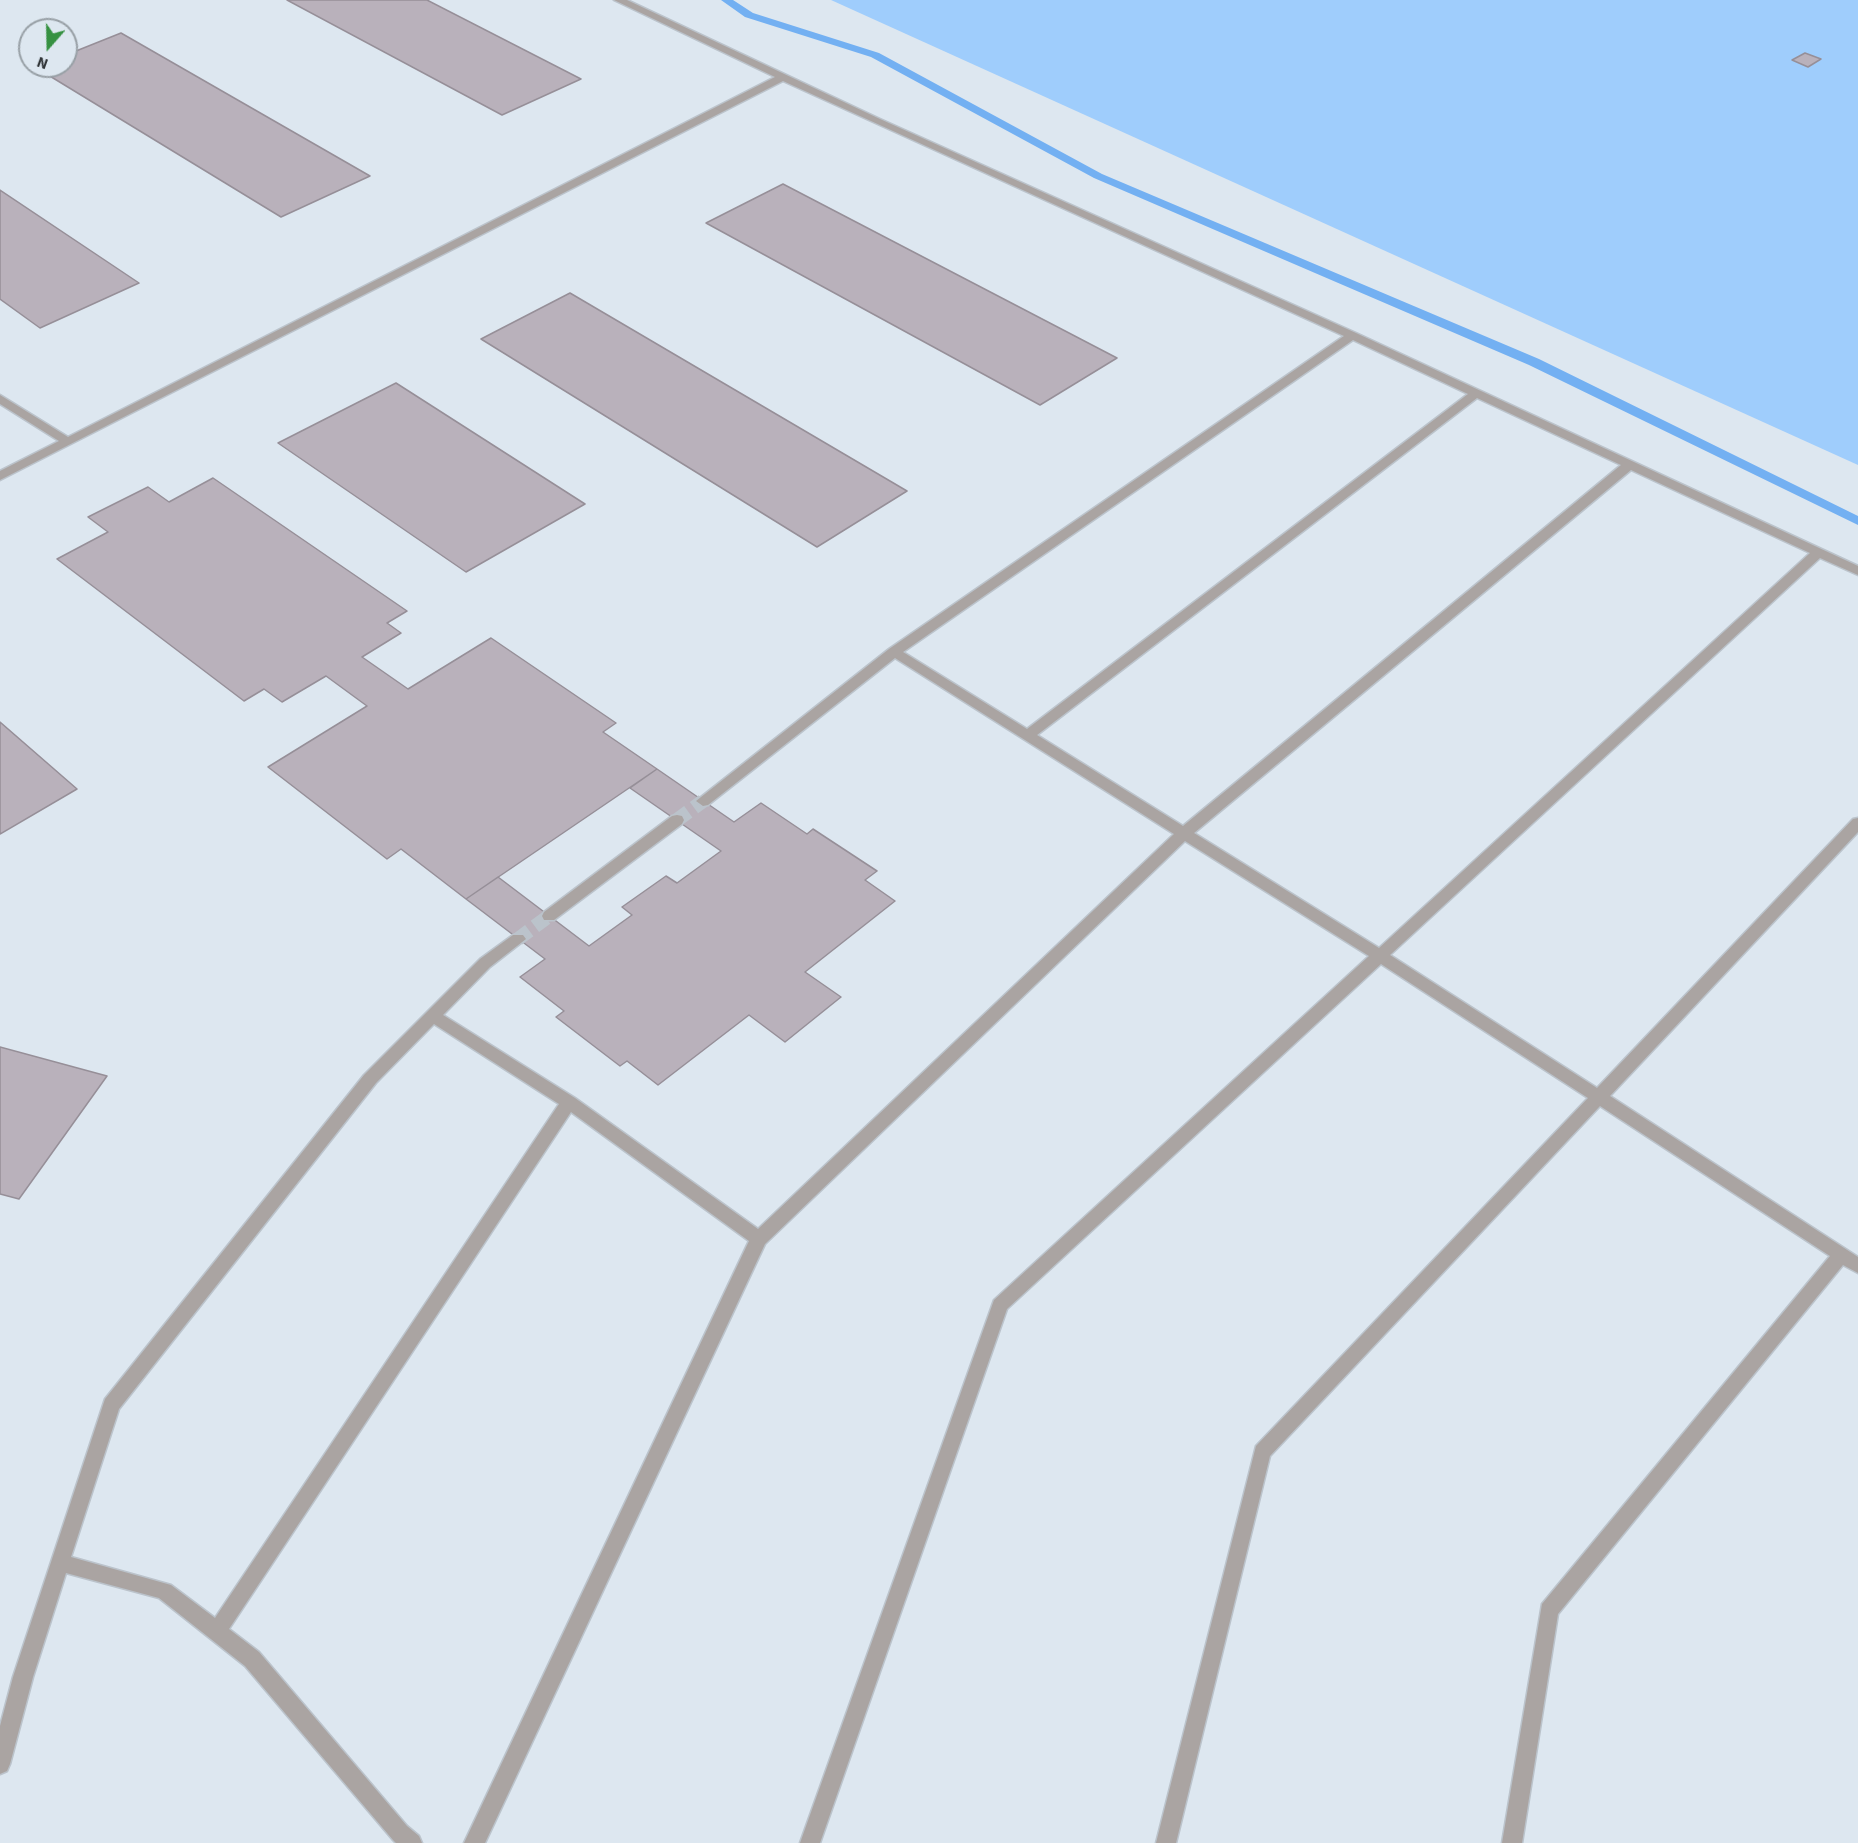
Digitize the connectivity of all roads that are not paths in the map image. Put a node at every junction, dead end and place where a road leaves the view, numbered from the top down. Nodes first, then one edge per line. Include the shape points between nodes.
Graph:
1 (619, 0) edge
2 (783, 77) junction
3 (1352, 335) junction
4 (1476, 393) junction
5 (0, 399) edge
6 (68, 442) junction
7 (1630, 464) junction
8 (0, 476) edge
9 (1818, 553) junction
10 (1858, 571) edge
11 (894, 652) junction
12 (1028, 735) junction
13 (704, 801) tunnel mouth
14 (677, 820) tunnel mouth
15 (1858, 823) edge
16 (1184, 833) junction
17 (549, 916) tunnel mouth
18 (518, 939) tunnel mouth
19 (1379, 955) junction
20 (433, 1016) junction
21 (1599, 1097) junction
22 (569, 1102) junction
23 (759, 1239) junction
24 (1841, 1255) junction
25 (1858, 1266) edge
26 (60, 1563) junction
27 (217, 1631) junction
28 (0, 1764) edge
29 (412, 1843) edge
30 (474, 1843) edge
31 (810, 1843) edge
32 (1166, 1843) edge
33 (1512, 1843) edge

1 - 2 lane
2 - 3 lane
2 - 6 lane
3 - 4 lane
3 - 11 lane
4 - 7 lane
4 - 12 lane
5 - 6 lane
6 - 8 lane
7 - 9 lane
7 - 16 lane
9 - 10 lane
9 - 19 lane
11 - 12 lane
11 - 13 lane
12 - 16 lane
14 - 17 lane
15 - 21 lane
16 - 19 lane
16 - 23 lane
18 - 20 lane via 486,963
19 - 21 lane
19 - 31 lane via 1000,1305
20 - 22 lane
20 - 26 lane via 370,1079 111,1405
21 - 24 lane
21 - 32 lane via 1262,1452
22 - 23 lane
22 - 27 lane
23 - 30 lane
24 - 25 lane
24 - 33 lane via 1549,1610
26 - 27 lane via 164,1591
26 - 28 lane
27 - 29 lane via 252,1659

